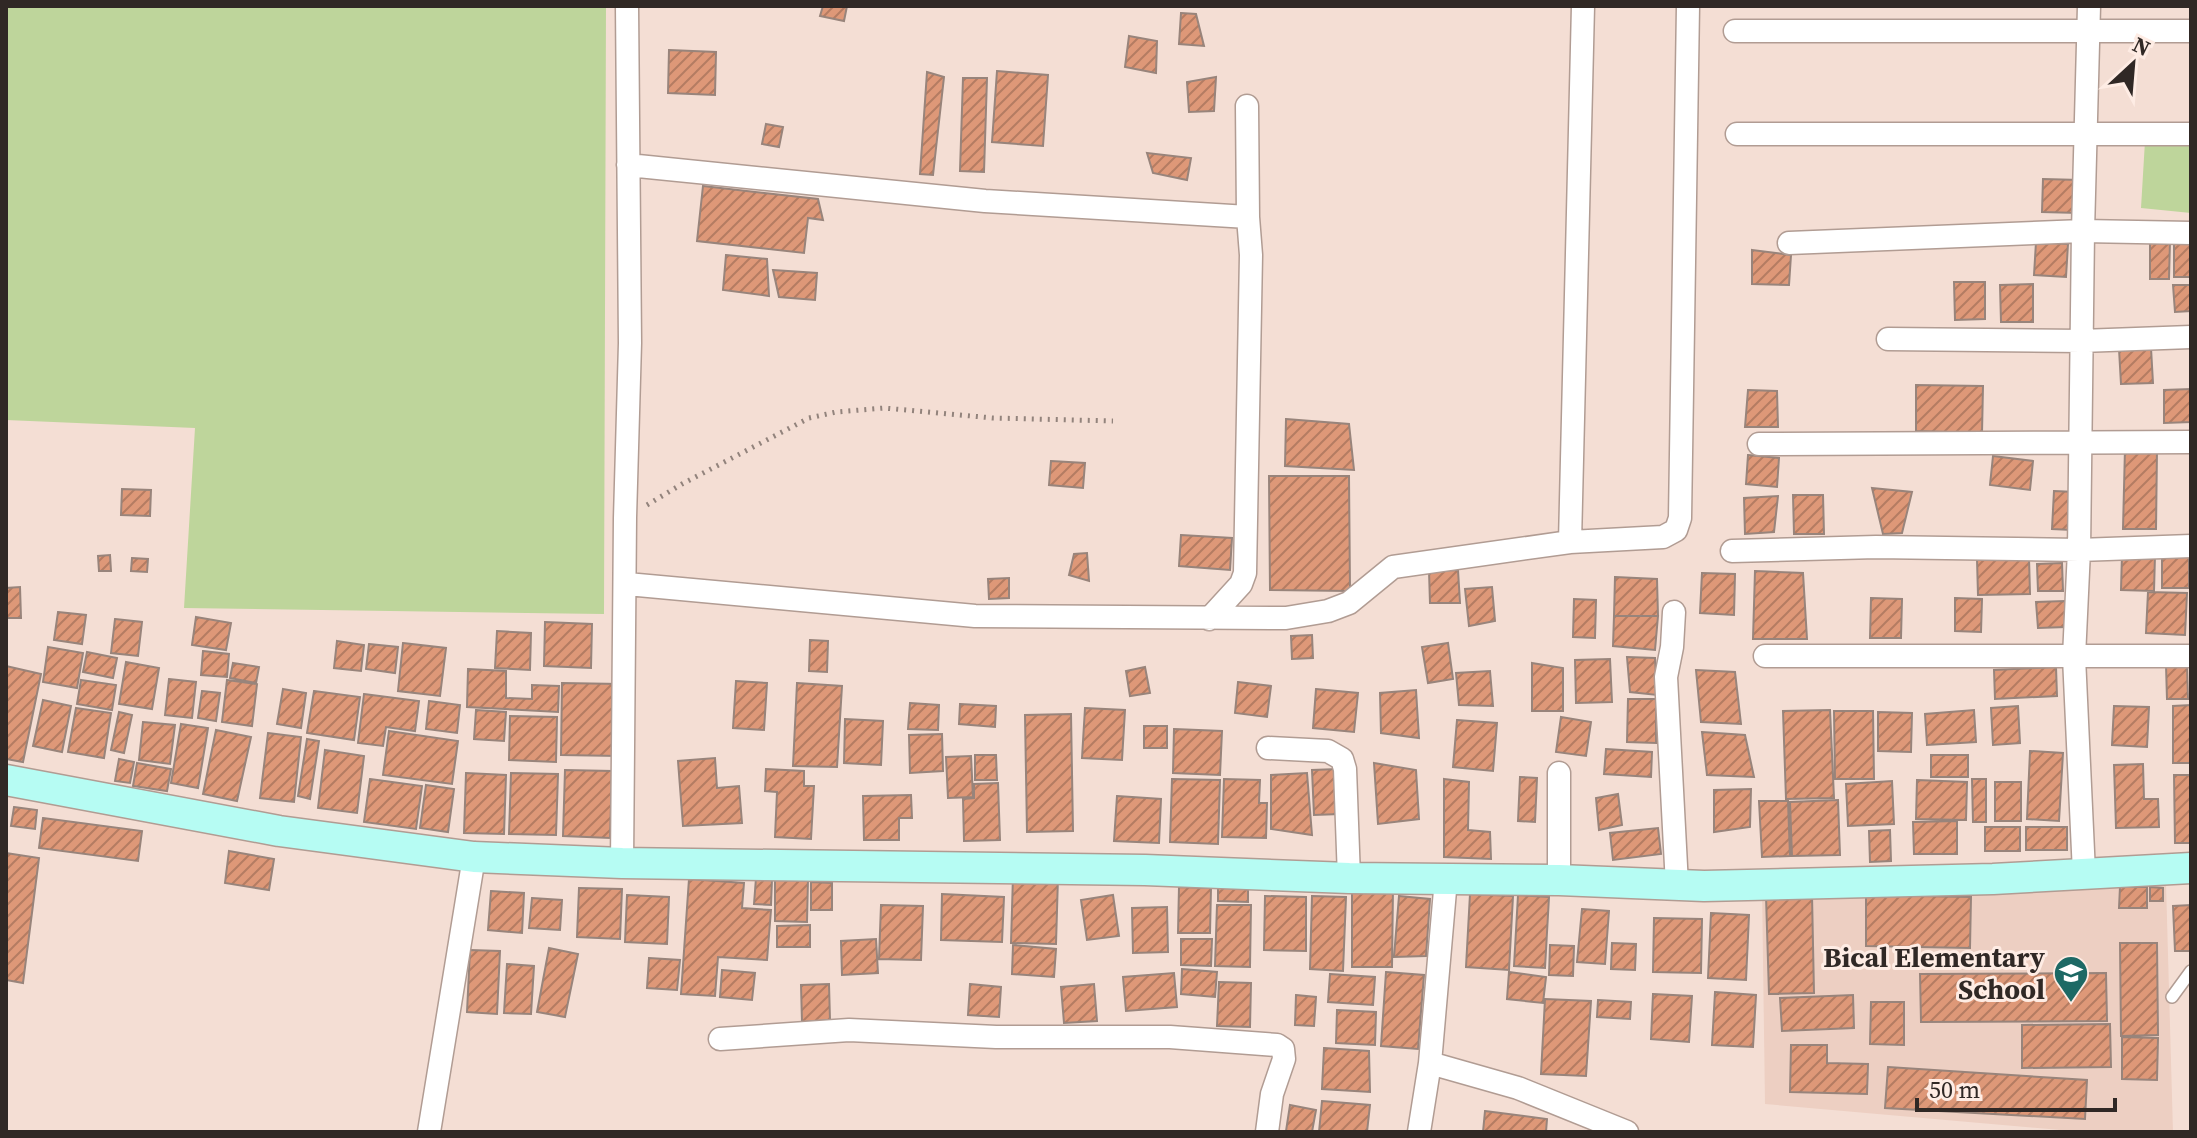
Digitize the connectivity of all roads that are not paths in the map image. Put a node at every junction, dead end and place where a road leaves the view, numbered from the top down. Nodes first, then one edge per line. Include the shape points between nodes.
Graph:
1 (627, 6) edge
2 (1583, 6) edge
3 (1688, 6) edge
4 (2089, 6) edge
5 (2088, 30) junction
6 (1735, 31) dead end
7 (2191, 31) edge
8 (1247, 106) dead end
9 (2086, 133) junction
10 (1737, 134) dead end
11 (2191, 134) edge
12 (628, 165) junction
13 (1248, 217) junction
14 (2083, 231) junction
15 (2191, 233) edge
16 (1789, 243) dead end
17 (2191, 337) edge
18 (1888, 339) dead end
19 (2081, 341) junction
20 (2191, 442) edge
21 (2081, 443) junction
22 (1759, 444) dead end
23 (1570, 542) junction
24 (2191, 546) edge
25 (2079, 550) junction
26 (1732, 551) dead end
27 (627, 584) junction
28 (1674, 612) dead end
29 (1209, 619) junction
30 (1765, 656) dead end
31 (2191, 656) edge
32 (2074, 657) junction
33 (1268, 748) dead end
34 (1559, 773) dead end
35 (6, 780) edge
36 (474, 857) junction
37 (622, 863) junction
38 (2191, 868) edge
39 (2084, 873) junction
40 (1349, 878) junction
41 (1446, 879) junction
42 (1559, 880) junction
43 (1677, 885) junction
44 (2191, 971) edge
45 (2172, 997) dead end
46 (720, 1039) dead end
47 (1430, 1063) junction
48 (429, 1132) edge
49 (1267, 1132) edge
50 (1419, 1132) edge
51 (1627, 1132) edge

1 - 12 street
2 - 23 street
3 - 23 street via 1680,518 1676,530 1663,537
4 - 5 street
5 - 6 street
5 - 7 street
5 - 9 street
8 - 13 street
9 - 10 street
9 - 11 street
9 - 14 street
12 - 13 street via 985,201
12 - 27 street
13 - 29 street via 1245,573
14 - 15 street
14 - 16 street
14 - 19 street
17 - 19 street
18 - 19 street
19 - 21 street
20 - 21 street
21 - 22 street
21 - 25 street
23 - 29 street via 1393,567 1349,603 1328,611 1286,618
24 - 25 street
25 - 26 street
25 - 32 street
27 - 29 street via 975,616
27 - 37 street
28 - 43 street via 1666,677
30 - 32 street
31 - 32 street
32 - 39 street
33 - 40 street via 1328,751 1342,759
34 - 42 street
35 - 36 street via 279,831
36 - 37 street
36 - 48 street
37 - 40 street
38 - 39 street
39 - 43 street
40 - 41 street
41 - 42 street
41 - 47 street
42 - 43 street
44 - 45 lane
46 - 49 street via 849,1030 1170,1037 1277,1045 1284,1059
47 - 50 street
47 - 51 street via 1518,1088

